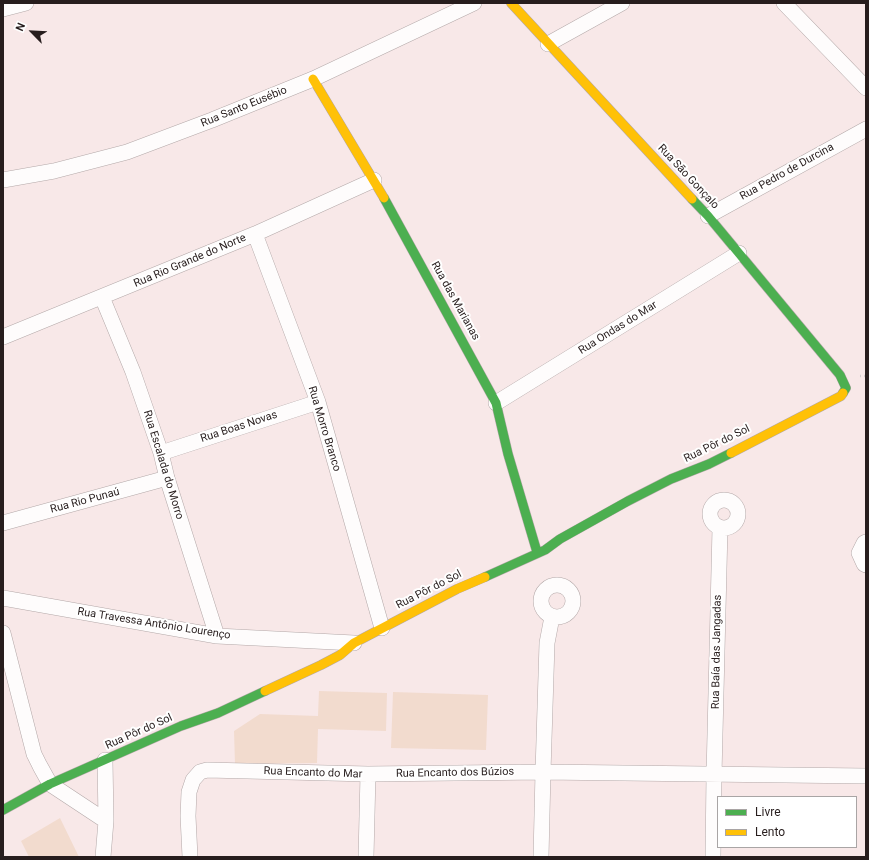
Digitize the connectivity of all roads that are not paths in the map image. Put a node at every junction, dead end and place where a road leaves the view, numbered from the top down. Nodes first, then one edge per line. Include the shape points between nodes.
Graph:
1 (26, 3) edge
2 (474, 3) edge
3 (511, 3) edge
4 (622, 3) edge
5 (784, 3) edge
6 (3, 9) edge
7 (548, 44) junction
8 (313, 79) junction
9 (866, 88) edge
10 (866, 129) edge
11 (3, 180) edge
12 (374, 180) junction
13 (708, 216) junction
14 (255, 234) junction
15 (740, 253) junction
16 (102, 297) junction
17 (3, 338) edge
18 (840, 375) joint
19 (318, 402) junction
20 (496, 403) junction
21 (161, 452) junction
22 (167, 478) junction
23 (3, 523) edge
24 (720, 528) dead end
25 (866, 542) edge
26 (537, 552) junction
27 (866, 565) edge
28 (3, 598) edge
29 (552, 617) dead end
30 (382, 628) junction
31 (3, 633) edge
32 (217, 636) junction
33 (354, 643) junction
34 (105, 760) junction
35 (543, 772) junction
36 (368, 774) junction
37 (714, 775) junction
38 (866, 776) edge
39 (50, 784) junction
40 (3, 810) edge
41 (106, 821) junction
42 (103, 857) edge
43 (190, 857) edge
44 (366, 857) edge
45 (541, 857) edge
46 (713, 857) edge

1 - 6 street
2 - 8 street, Rua Santo Eusébio
3 - 7 street, Rua São Gonçalo
4 - 7 street
5 - 9 street
7 - 13 street, Rua São Gonçalo
8 - 11 street, Rua Santo Eusébio via 127,152 54,171
8 - 12 street, Rua das Marianas
10 - 13 street, Rua Pedro de Durcina
12 - 14 street, Rua Rio Grande do Norte
12 - 20 street, Rua das Marianas
13 - 15 street, Rua São Gonçalo
14 - 16 street, Rua Rio Grande do Norte
14 - 19 street, Rua Morro Branco
15 - 18 street, Rua São Gonçalo
15 - 20 street, Rua Ondas do Mar
16 - 17 street, Rua Rio Grande do Norte
16 - 21 street, Rua Escalada do Morro via 133,372
18 - 26 street, Rua Pôr do Sol via 846,388 841,396 709,464 640,495 560,539 545,550
19 - 21 street, Rua Boas Novas
19 - 30 street, Rua Morro Branco
20 - 26 street, Rua das Marianas
21 - 22 street, Rua Escalada do Morro
22 - 23 street, Rua Rio Punaú
22 - 32 street, Rua Escalada do Morro
24 - 37 street, Rua Baía das Jangadas
25 - 27 street via 859,553
26 - 30 street, Rua Pôr do Sol
28 - 32 street, Rua Travessa Antônio Lourenço
29 - 35 street via 547,643
30 - 33 street, Rua Pôr do Sol
31 - 39 street via 34,754
32 - 33 street, Rua Travessa Antônio Lourenço
33 - 34 street, Rua Pôr do Sol via 321,665 284,683
34 - 39 street, Rua Pôr do Sol
34 - 41 street
35 - 36 street, Rua Encanto dos Búzios
35 - 37 street
35 - 45 street
36 - 43 street, Rua Encanto do Mar via 225,770 200,772 193,780 189,792
36 - 44 street, Rua Encanto do Mar
37 - 38 street
37 - 46 street, Rua Baía das Jangadas
39 - 40 street, Rua Pôr do Sol
39 - 41 street
41 - 42 street

